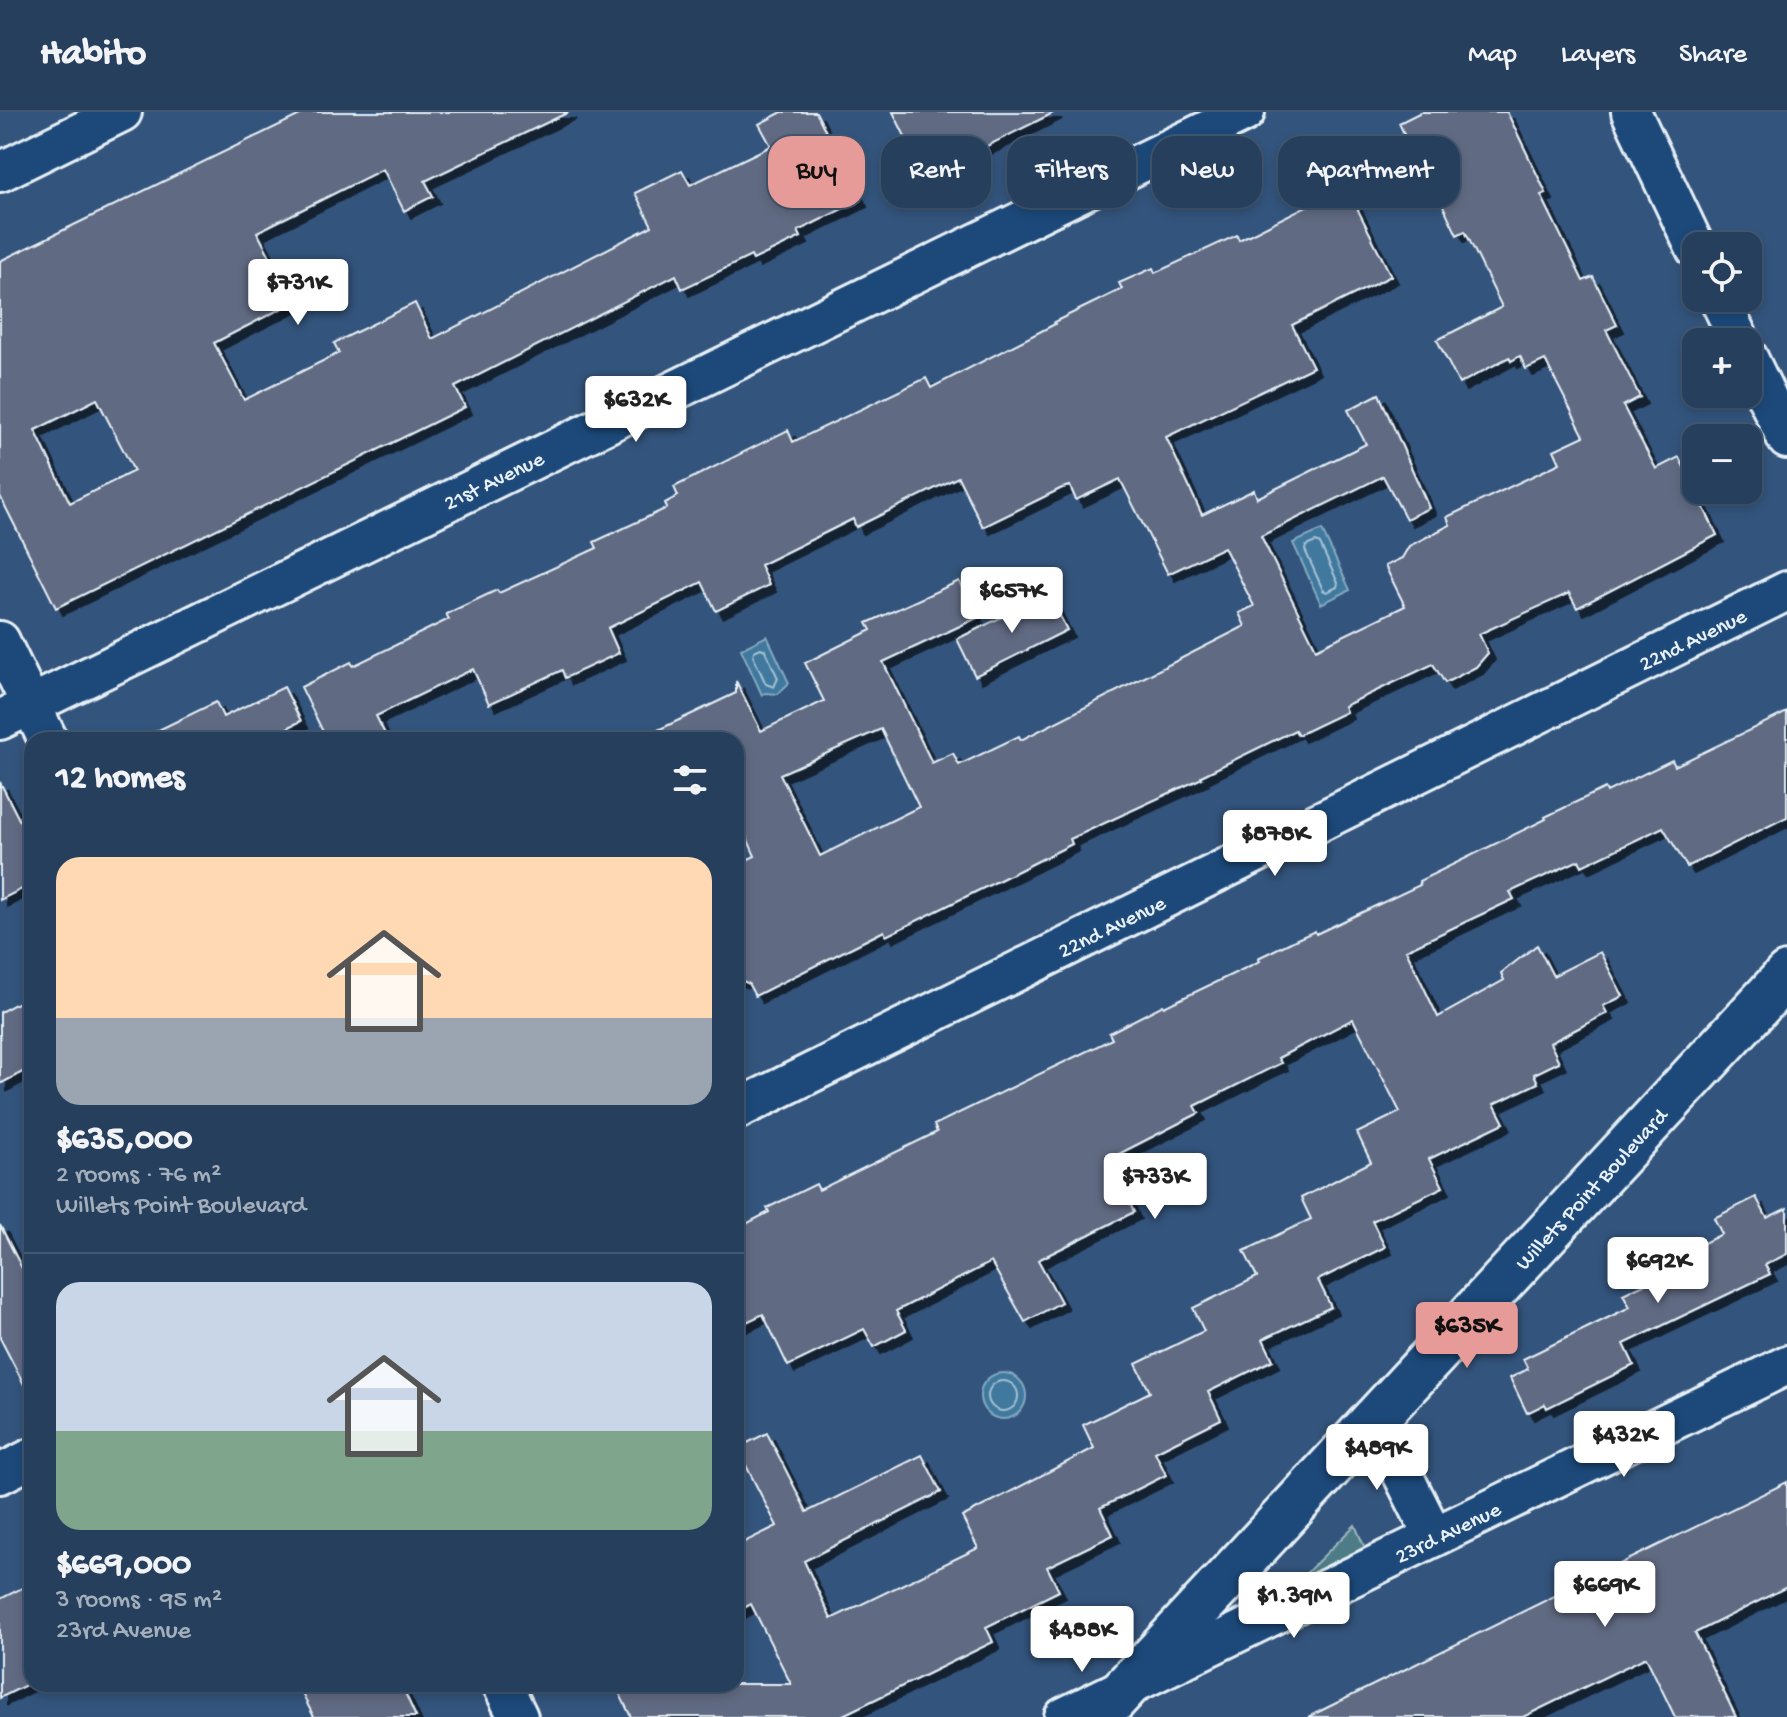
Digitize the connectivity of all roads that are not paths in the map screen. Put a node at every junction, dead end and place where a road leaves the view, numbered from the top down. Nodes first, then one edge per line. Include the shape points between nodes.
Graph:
1 (122, 112) edge
2 (1245, 112) edge
3 (1631, 112) edge
4 (0, 172) edge
5 (1688, 232) edge
6 (1762, 387) edge
7 (1787, 439) edge
8 (1787, 591) edge
9 (0, 641) edge
10 (16, 713) edge
11 (39, 732) edge
12 (1787, 975) edge
13 (744, 1106) edge
14 (1787, 1365) edge
15 (1375, 1419) junction
16 (24, 1462) edge
17 (0, 1474) edge
18 (1434, 1537) junction
19 (506, 1692) edge
20 (1112, 1702) edge
21 (518, 1717) edge
22 (1064, 1717) edge

1 - 4 street
2 - 10 street, 21st Avenue
3 - 5 street
6 - 7 street
8 - 13 street, 22nd Avenue
9 - 10 street
10 - 11 street
12 - 15 street, Willets Point Boulevard
14 - 18 street, 23rd Avenue
15 - 18 street
15 - 20 street, Willets Point Boulevard
16 - 17 street
18 - 20 street, 23rd Avenue
19 - 21 street
20 - 22 street, 23rd Avenue

